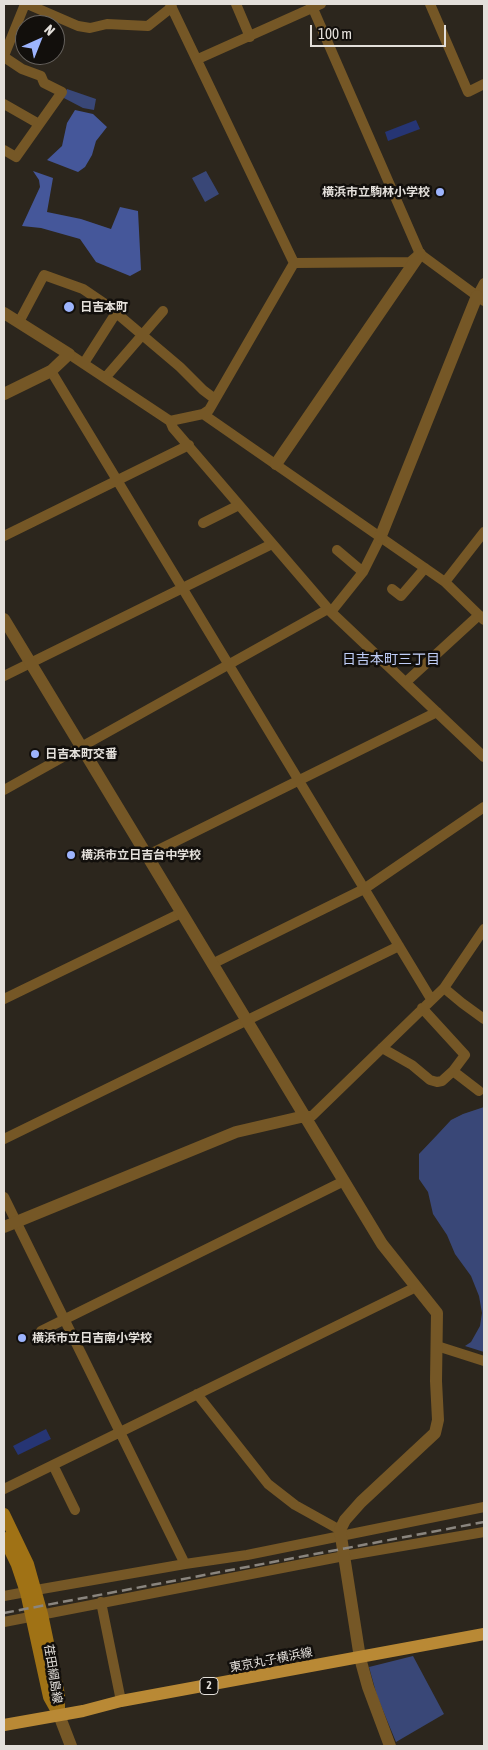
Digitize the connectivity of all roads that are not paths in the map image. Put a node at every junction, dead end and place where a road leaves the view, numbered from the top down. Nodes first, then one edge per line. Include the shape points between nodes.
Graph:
1 (26, 4) edge
2 (236, 4) edge
3 (430, 4) edge
4 (171, 5) edge
5 (315, 5) edge
6 (250, 37) junction
7 (4, 57) edge
8 (198, 60) junction
9 (484, 84) edge
10 (4, 104) edge
11 (39, 124) junction
12 (4, 150) edge
13 (420, 254) junction
14 (294, 264) junction
15 (484, 283) edge
16 (481, 298) edge
17 (163, 312) dead end
18 (116, 313) junction
19 (5, 315) edge
20 (19, 322) junction
21 (143, 335) junction
22 (69, 354) junction
23 (84, 364) junction
24 (51, 371) junction
25 (106, 378) junction
26 (4, 394) edge
27 (215, 399) junction
28 (203, 414) junction
29 (170, 420) junction
30 (189, 445) junction
31 (276, 464) junction
32 (117, 480) junction
33 (239, 505) junction
34 (203, 523) dead end
35 (484, 532) edge
36 (4, 536) edge
37 (380, 538) junction
38 (272, 544) junction
39 (337, 550) dead end
40 (425, 568) junction
41 (363, 572) junction
42 (445, 582) junction
43 (183, 588) junction
44 (392, 589) dead end
45 (330, 610) junction
46 (4, 618) edge
47 (481, 618) edge
48 (31, 663) junction
49 (229, 664) junction
50 (4, 676) edge
51 (406, 682) junction
52 (437, 712) junction
53 (81, 746) junction
54 (484, 756) edge
55 (299, 781) junction
56 (4, 790) edge
57 (484, 807) edge
58 (146, 856) junction
59 (364, 889) junction
60 (181, 913) junction
61 (484, 929) edge
62 (399, 946) junction
63 (212, 964) junction
64 (444, 988) junction
65 (4, 999) edge
66 (431, 1000) junction
67 (422, 1008) junction
68 (484, 1019) edge
69 (246, 1022) junction
70 (382, 1048) junction
71 (453, 1071) junction
72 (480, 1091) dead end
73 (305, 1116) junction
74 (4, 1139) edge
75 (344, 1181) junction
76 (4, 1197) edge
77 (16, 1222) junction
78 (4, 1226) edge
79 (416, 1287) junction
80 (66, 1320) junction
81 (41, 1331) dead end
82 (437, 1346) junction
83 (484, 1361) edge
84 (197, 1394) junction
85 (120, 1433) junction
86 (53, 1465) junction
87 (4, 1489) edge
88 (484, 1507) edge
89 (75, 1510) dead end
90 (4, 1514) edge
91 (484, 1532) edge
92 (341, 1533) junction
93 (4, 1538) edge
94 (344, 1556) junction
95 (184, 1564) junction
96 (31, 1591) junction
97 (4, 1596) edge
98 (101, 1602) junction
99 (36, 1615) junction
100 (4, 1622) edge
101 (484, 1634) edge
102 (360, 1658) junction
103 (121, 1701) junction
104 (59, 1715) junction
105 (4, 1726) edge
106 (71, 1746) edge
107 (390, 1746) edge

1 - 4 street via 90,28 107,24 148,26
1 - 7 street
2 - 6 street
3 - 9 street via 468,92
4 - 8 street
5 - 6 street
5 - 13 street
6 - 8 street
7 - 11 street via 22,69 42,76 44,83 62,92
8 - 14 street
10 - 11 street
11 - 12 street via 16,156
13 - 14 street via 410,262
13 - 16 street
13 - 31 street
14 - 27 street
15 - 16 street
16 - 37 street
17 - 21 street
18 - 20 street via 84,290 44,275
18 - 21 street
18 - 23 street
19 - 20 street
20 - 22 street
21 - 25 street
21 - 27 street
22 - 23 street
22 - 24 street
23 - 25 street
24 - 26 street
24 - 32 street
25 - 29 street
27 - 28 street via 210,410
28 - 29 street
28 - 31 street
29 - 30 street
30 - 32 street
30 - 33 street
31 - 37 street
32 - 36 street
32 - 43 street
33 - 34 street
33 - 38 street
35 - 42 street
37 - 40 street
37 - 41 street
38 - 43 street
38 - 45 street
39 - 41 street
40 - 42 street
40 - 44 street via 401,596
41 - 45 street
42 - 47 street
43 - 48 street
43 - 49 street
45 - 49 street
45 - 51 street
46 - 48 street
47 - 51 street
48 - 50 street
48 - 53 street
49 - 53 street
49 - 55 street
51 - 52 street
52 - 54 street
52 - 55 street
53 - 56 street
53 - 58 street
55 - 58 street
55 - 59 street
57 - 59 street
58 - 60 street
59 - 62 street
59 - 63 street
60 - 63 street
60 - 65 street
61 - 64 street
62 - 66 street
62 - 69 street
63 - 69 street
64 - 66 street
64 - 68 street
66 - 67 street
67 - 70 street
67 - 71 street via 465,1055
69 - 73 street
69 - 74 street
70 - 71 street via 430,1080 442,1081
70 - 73 street via 312,1116
71 - 72 street
73 - 75 street
73 - 77 street via 236,1132
75 - 79 street via 382,1244
75 - 80 street
76 - 77 street
77 - 78 street
77 - 80 street
79 - 82 street via 436,1313
79 - 84 street
80 - 81 street
80 - 85 street
82 - 83 street
82 - 92 street via 438,1420 435,1434 361,1502 345,1520
84 - 85 street
84 - 92 street via 268,1484
85 - 86 street
85 - 95 street
86 - 87 street
86 - 89 street
88 - 92 street
90 - 96 main road, 荏田綱島線 via 28,1564
91 - 94 street
92 - 94 street
92 - 95 street via 247,1555
93 - 96 main road, 荏田綱島線
94 - 98 street
94 - 102 street
95 - 96 street
96 - 97 street
96 - 99 main road, 荏田綱島線
98 - 99 street
98 - 103 street
99 - 100 street
99 - 104 main road, 荏田綱島線 via 49,1697
101 - 102 main road, 東京丸子横浜線 / 2
102 - 103 main road, 東京丸子横浜線 / 2
102 - 107 street
103 - 104 main road, 東京丸子横浜線 / 2
104 - 105 main road, 東京丸子横浜線 / 2
104 - 106 street

